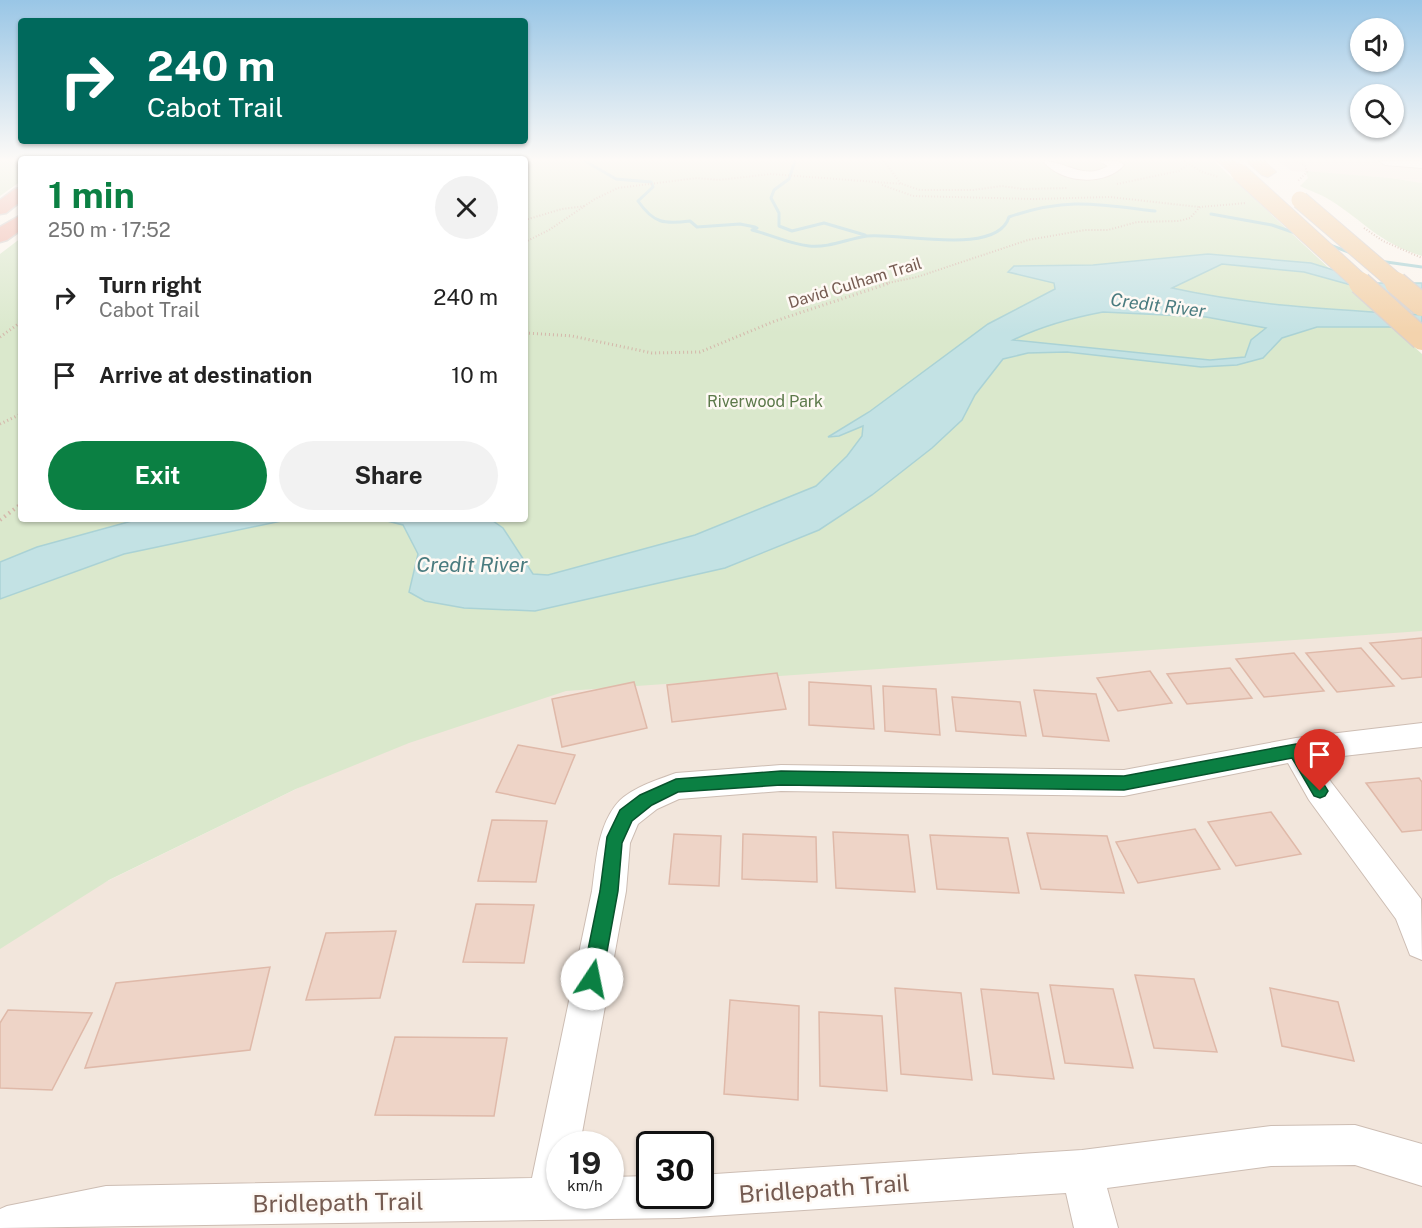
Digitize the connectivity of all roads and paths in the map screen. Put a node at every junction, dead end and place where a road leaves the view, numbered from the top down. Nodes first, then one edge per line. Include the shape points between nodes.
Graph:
1 (566, 218) edge
2 (1189, 218) edge
3 (1290, 218) edge
4 (1324, 218) edge
5 (18, 223) edge
6 (1363, 228) dead end
7 (0, 236) edge
8 (528, 240) edge
9 (1422, 258) edge
10 (1422, 305) edge
11 (18, 324) edge
12 (528, 333) edge
13 (0, 337) edge
14 (1422, 339) edge
15 (18, 415) edge
16 (0, 423) edge
17 (18, 506) edge
18 (0, 520) edge
19 (1422, 735) edge
20 (1296, 750) junction
21 (1422, 943) edge
22 (562, 1131) edge
23 (1422, 1165) edge
24 (1082, 1171) junction
25 (624, 1197) edge
26 (546, 1198) edge
27 (101, 1217) edge
28 (7, 1228) edge
29 (1096, 1228) edge

1 - 8 path
2 - 12 path, David Culham Trail via 1137,222 1108,230 1028,240 917,277 879,285 700,352 652,353 572,336
3 - 14 main road, bridge
4 - 10 main road, bridge
5 - 7 highway
6 - 9 path
11 - 13 path
15 - 16 path
17 - 18 path
19 - 20 street
20 - 21 street via 1320,791 1409,910
20 - 22 street via 1124,783 781,778 676,786 646,800 626,816 614,843 609,891
23 - 24 street, Bridlepath Trail via 1355,1145 1271,1146
24 - 25 street, Bridlepath Trail
24 - 29 street
26 - 27 street, Bridlepath Trail
27 - 28 street, Bridlepath Trail

